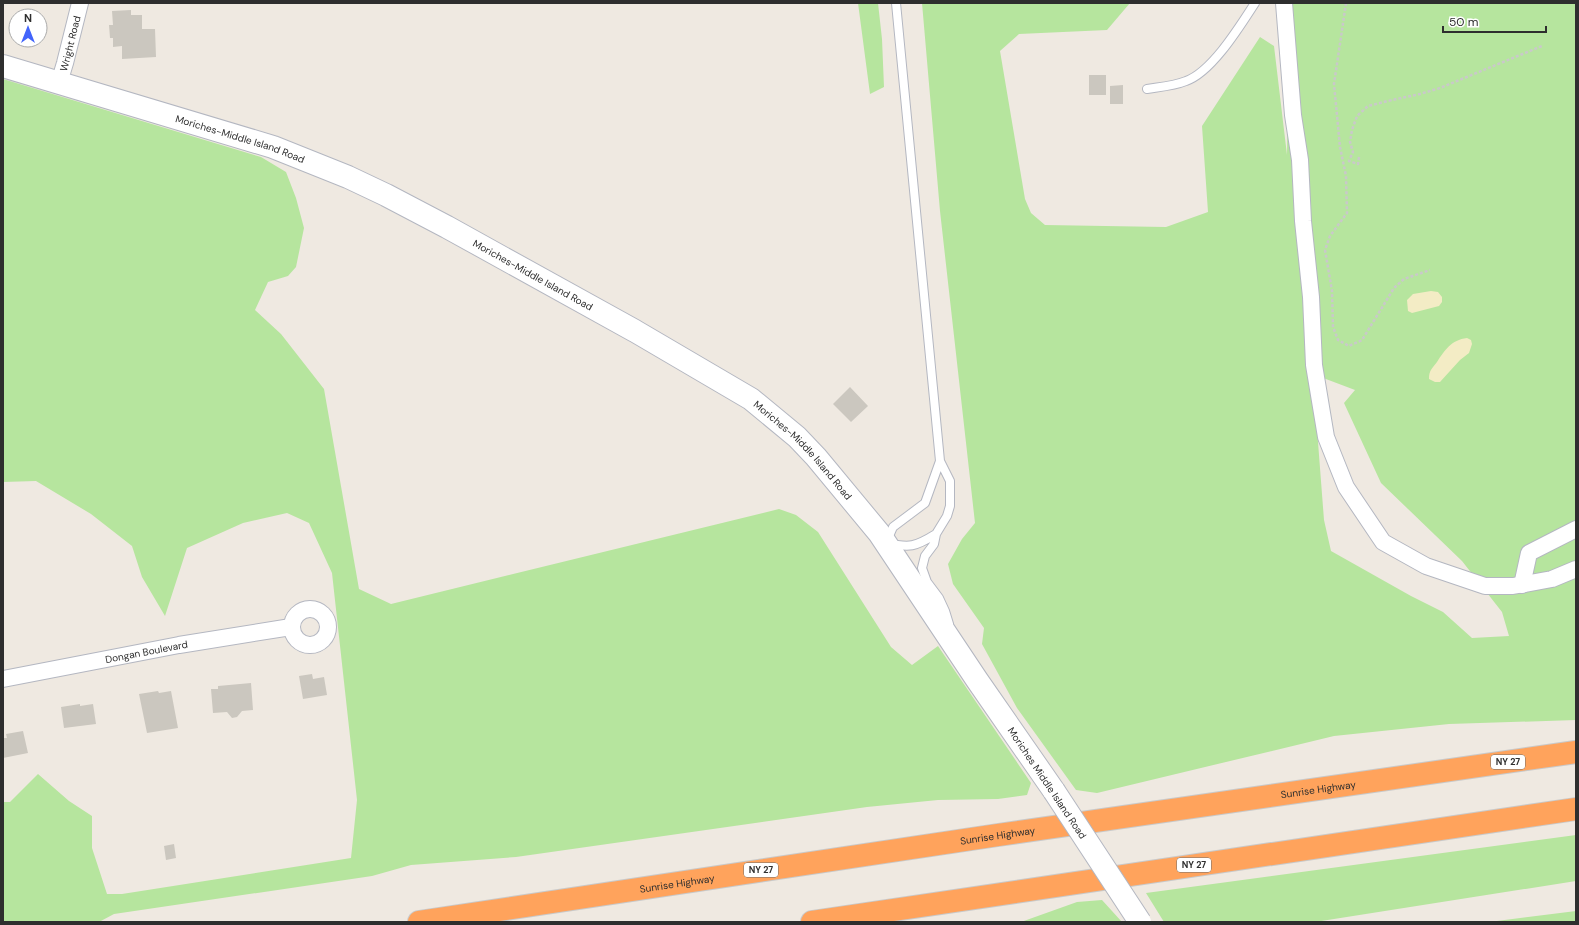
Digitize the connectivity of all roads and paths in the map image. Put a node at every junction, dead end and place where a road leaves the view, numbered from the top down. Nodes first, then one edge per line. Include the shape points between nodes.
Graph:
1 (80, 3) edge
2 (896, 3) edge
3 (1255, 3) edge
4 (1284, 3) edge
5 (1346, 3) edge
6 (1542, 46) dead end
7 (3, 66) edge
8 (59, 83) junction
9 (1147, 89) dead end
10 (1359, 157) dead end
11 (1430, 270) dead end
12 (940, 461) junction
13 (1576, 529) edge
14 (936, 534) junction
15 (886, 543) junction
16 (1576, 569) edge
17 (1522, 585) junction
18 (291, 627) dead end
19 (954, 645) junction
20 (3, 679) edge
21 (1576, 752) edge
22 (1576, 809) edge
23 (419, 922) edge
24 (812, 922) edge
25 (1140, 922) edge

1 - 8 street, Wright Road
2 - 12 lane
3 - 9 lane via 1209,66 1187,81
4 - 17 street via 1293,115 1300,160 1314,365 1326,437 1346,487 1383,542 1426,566 1485,586
5 - 11 path via 1334,84 1340,147 1346,176 1347,213 1330,236 1325,250 1332,291 1333,327 1338,340 1349,346 1362,340 1394,288 1404,279
6 - 10 path via 1474,75 1420,94 1368,106 1357,116 1352,130 1352,152 1349,161 1358,164
7 - 8 main road, Moriches-Middle Island Road
8 - 15 main road, Moriches-Middle Island Road via 233,134 318,164 447,227 635,331 751,399 779,421 816,457
12 - 14 lane via 950,481 950,506
12 - 15 lane via 925,503 893,527
13 - 17 street via 1529,553
14 - 15 lane via 918,545
14 - 19 lane via 922,568 927,582 945,611
15 - 19 main road, Moriches-Middle Island Road
16 - 17 street via 1552,579
18 - 20 street, Dongan Boulevard
19 - 25 main road, Moriches Middle Island Road, bridge
21 - 23 highway, Sunrise Highway / NY 27
22 - 24 highway, NY 27

